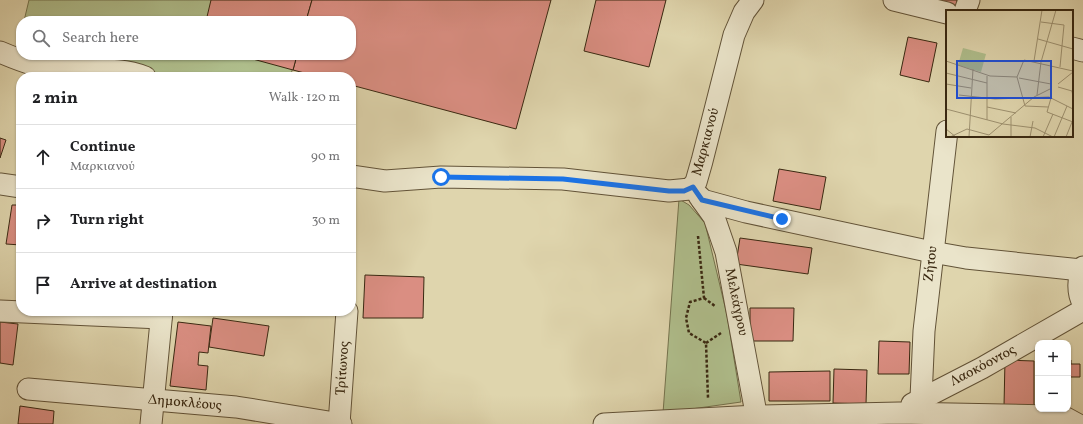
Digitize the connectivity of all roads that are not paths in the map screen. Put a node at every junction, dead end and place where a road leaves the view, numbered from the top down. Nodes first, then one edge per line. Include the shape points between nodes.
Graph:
1 (753, 0) edge
2 (894, 0) edge
3 (969, 0) edge
4 (965, 10) edge
5 (946, 13) edge
6 (1073, 48) edge
7 (1083, 51) edge
8 (0, 52) edge
9 (16, 59) edge
10 (19, 60) edge
11 (128, 72) edge
12 (946, 137) edge
13 (356, 177) edge
14 (0, 184) edge
15 (16, 186) edge
16 (697, 193) junction
17 (932, 252) junction
18 (1082, 269) edge
19 (1083, 302) edge
20 (1083, 310) edge
21 (0, 311) edge
22 (16, 311) edge
23 (161, 316) edge
24 (346, 316) edge
25 (28, 389) dead end
26 (921, 398) junction
27 (152, 400) junction
28 (891, 418) edge
29 (758, 420) edge
30 (151, 424) edge
31 (340, 424) edge
32 (604, 424) edge
33 (1077, 424) edge

1 - 16 street, Μαρκιανού via 744,12 734,35 702,161
2 - 5 street
3 - 4 street
6 - 7 street
8 - 9 street
10 - 11 street via 43,67
12 - 17 street, Ζήτου
13 - 16 street, Μαρκιανού via 385,181 441,177 563,179
14 - 15 street
16 - 17 street via 746,212
16 - 29 street, Μελεάγρου via 714,217 726,252
17 - 18 street via 973,259
17 - 26 street, Ζήτου via 924,331
18 - 19 street via 1079,290
20 - 26 street, Λαοκόοντος via 982,368
21 - 22 street
23 - 27 street
24 - 31 street, Τρίτωνος
25 - 27 street, Δημοκλέους
26 - 28 street, Λαοκόοντος
27 - 30 street
27 - 31 street, Δημοκλέους via 236,407
28 - 29 street
28 - 33 street via 1053,416 1066,418
29 - 32 street via 708,418

